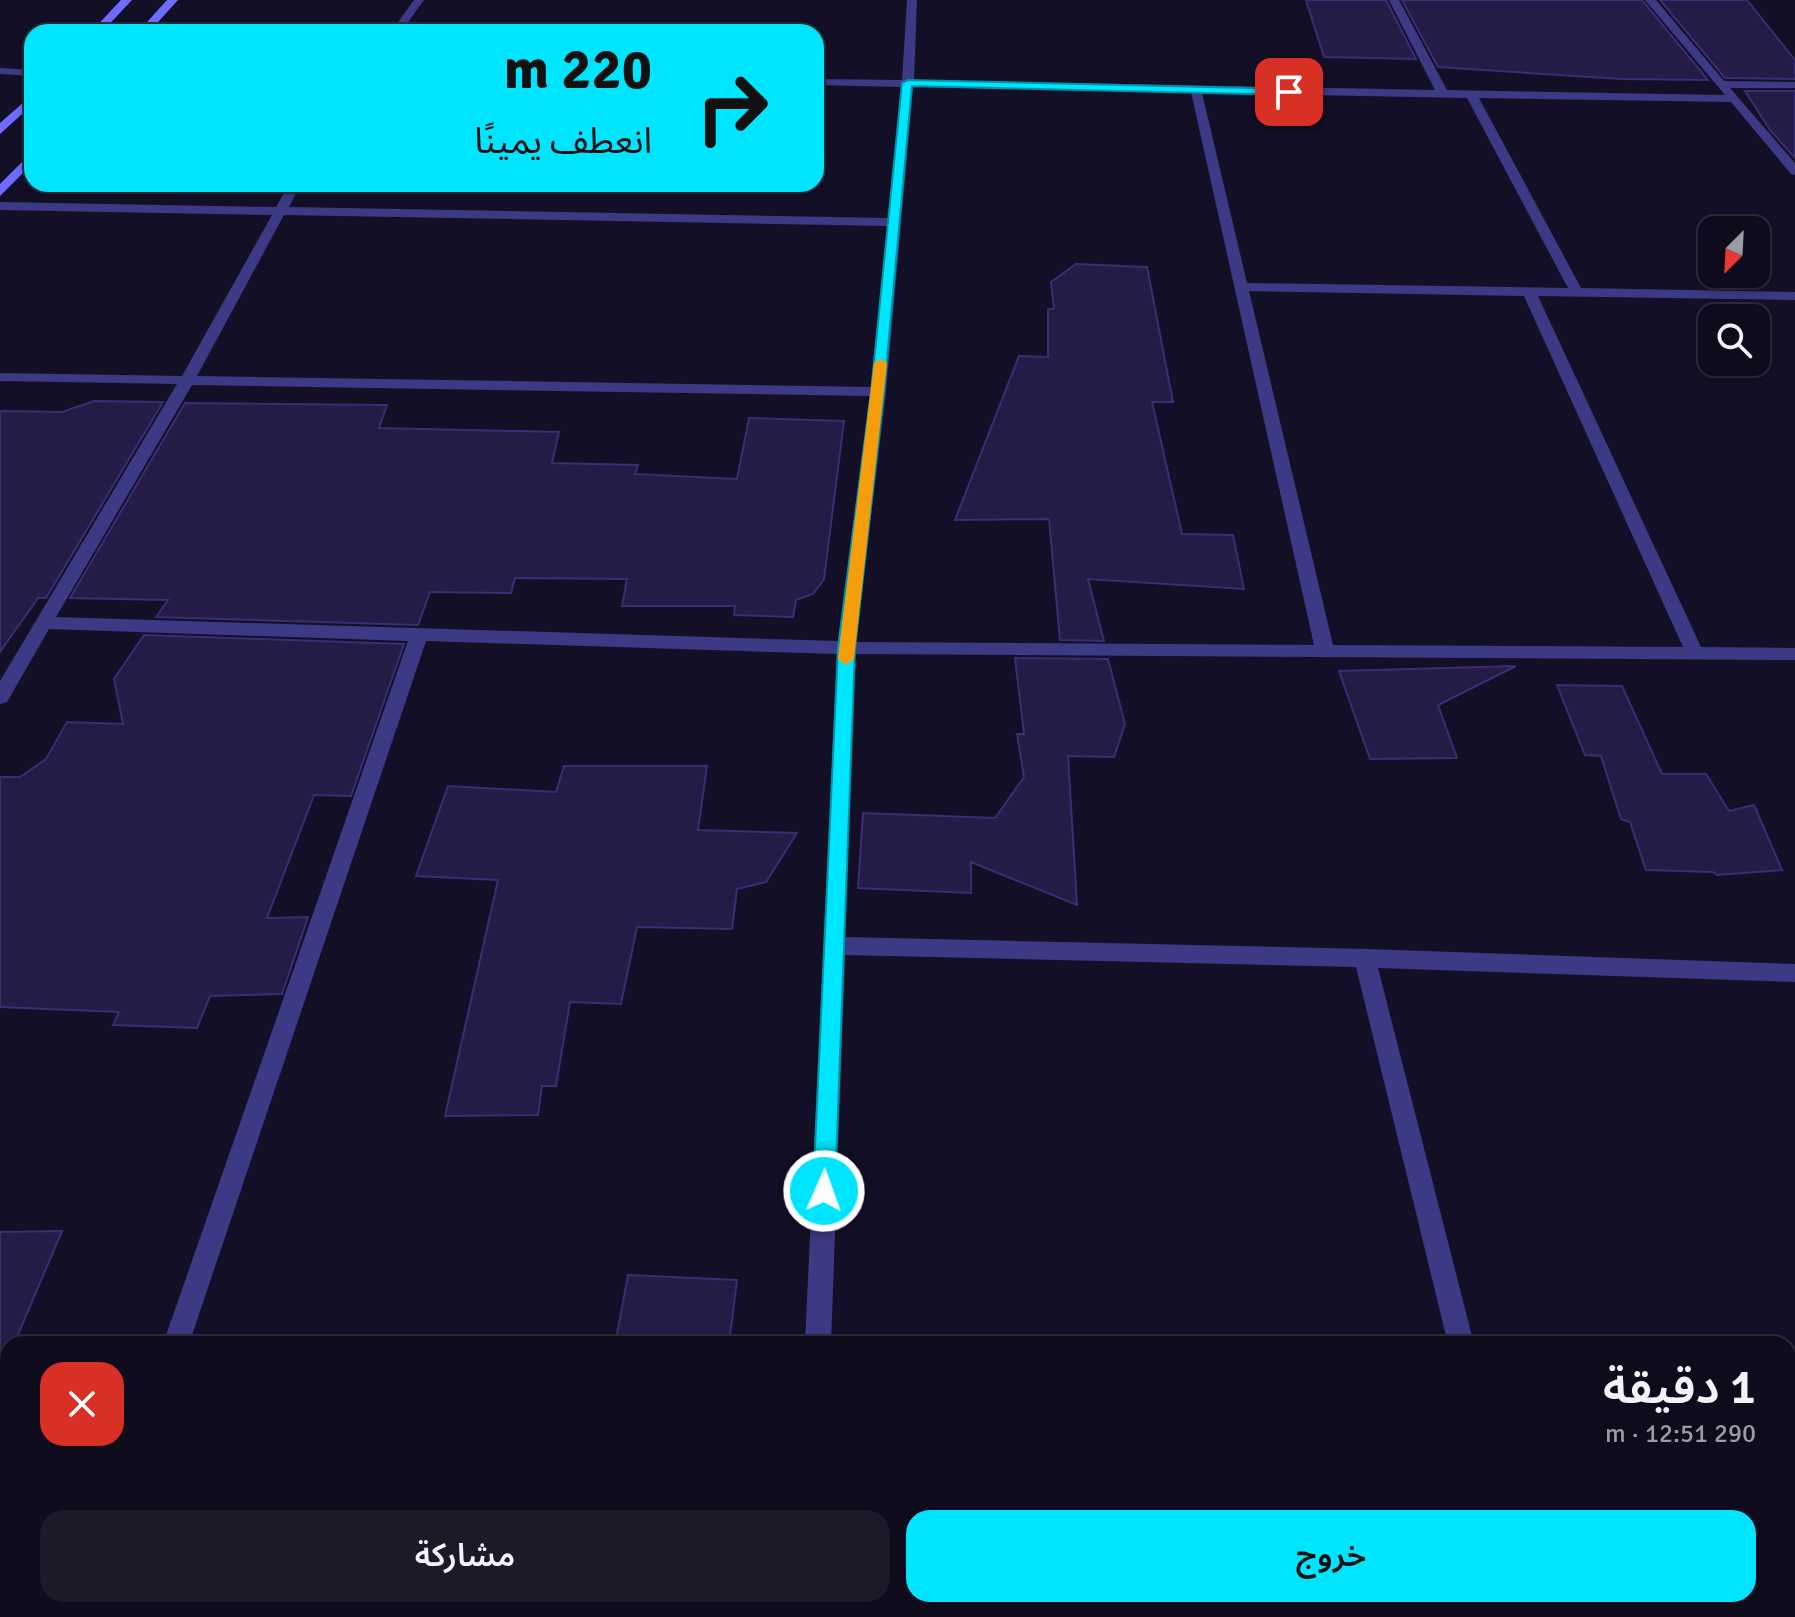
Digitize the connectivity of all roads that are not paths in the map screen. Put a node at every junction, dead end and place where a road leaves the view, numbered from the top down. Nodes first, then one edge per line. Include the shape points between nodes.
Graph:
1 (127, 0) edge
2 (173, 0) edge
3 (419, 0) edge
4 (912, 0) edge
5 (1394, 0) edge
6 (1650, 0) edge
7 (104, 24) edge
8 (150, 24) edge
9 (402, 24) edge
10 (0, 71) edge
11 (24, 72) edge
12 (824, 82) edge
13 (908, 83) junction
14 (1722, 84) junction
15 (1795, 85) edge
16 (1196, 90) junction
17 (1444, 96) junction
18 (1472, 96) junction
19 (1734, 99) junction
20 (24, 106) edge
21 (0, 130) edge
22 (24, 165) edge
23 (1795, 171) edge
24 (0, 192) edge
25 (290, 192) edge
26 (0, 206) edge
27 (278, 211) junction
28 (894, 222) junction
29 (1242, 287) junction
30 (1529, 292) junction
31 (1577, 293) junction
32 (1795, 296) edge
33 (0, 377) edge
34 (187, 380) junction
35 (878, 392) junction
36 (46, 623) junction
37 (419, 635) junction
38 (846, 648) junction
39 (1325, 651) junction
40 (1695, 653) junction
41 (1795, 654) edge
42 (0, 697) edge
43 (834, 946) junction
44 (1365, 958) junction
45 (1795, 973) edge
46 (179, 1336) edge
47 (818, 1336) edge
48 (1459, 1336) edge

1 - 7 street
2 - 8 street
3 - 9 street
4 - 13 street
5 - 17 street
6 - 14 street
10 - 11 street
12 - 13 street
13 - 16 street
13 - 28 street
14 - 15 street
14 - 19 street
16 - 17 street
16 - 29 street
17 - 18 street
18 - 19 street
18 - 31 street
19 - 23 street
20 - 21 street
22 - 24 street
25 - 27 street
26 - 27 street
27 - 28 street
27 - 34 street
28 - 35 street
29 - 30 street
29 - 39 street
30 - 31 street
30 - 40 street
31 - 32 street
33 - 34 street
34 - 35 street
34 - 36 street
35 - 38 street
36 - 37 street
36 - 42 street
37 - 38 street
37 - 46 street
38 - 39 street
38 - 43 street
39 - 40 street
40 - 41 street
43 - 44 street
43 - 47 street
44 - 45 street
44 - 48 street

